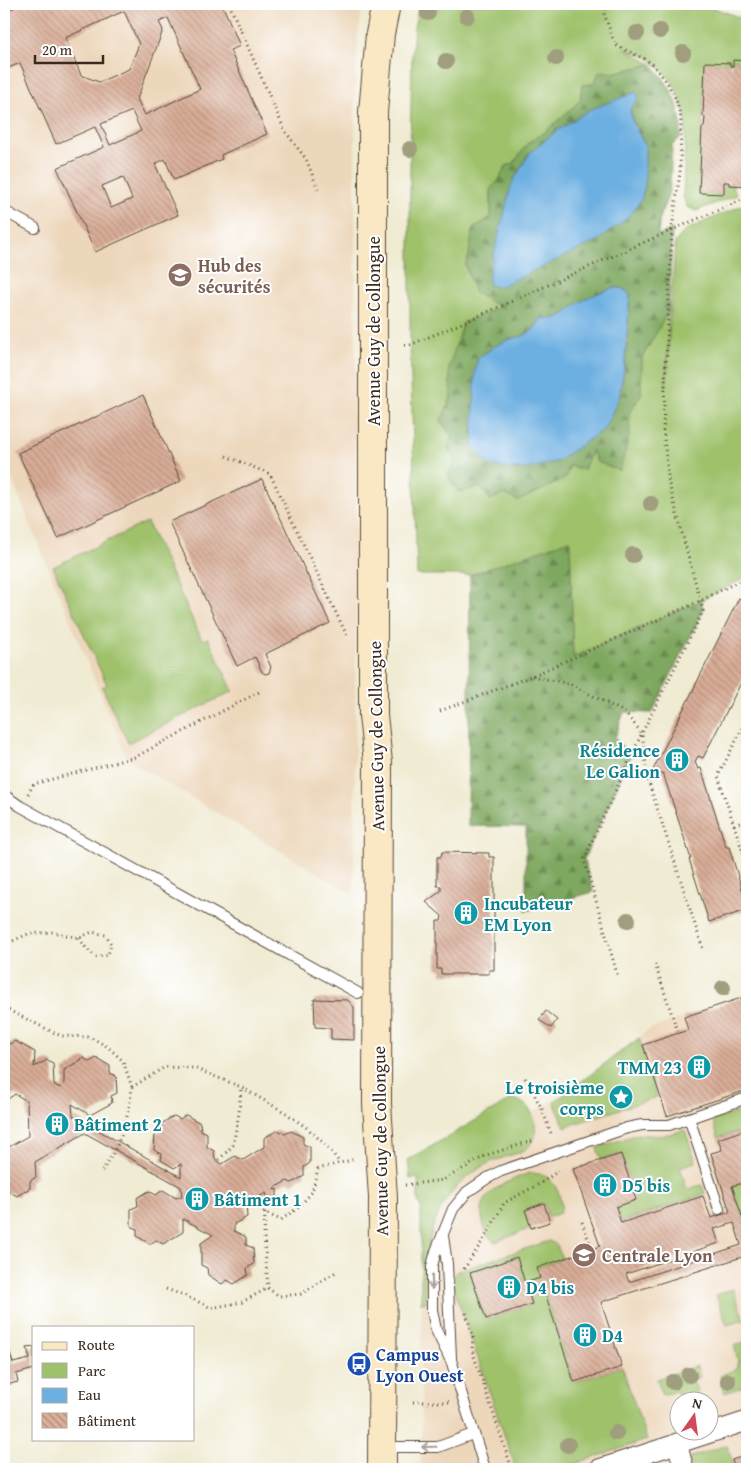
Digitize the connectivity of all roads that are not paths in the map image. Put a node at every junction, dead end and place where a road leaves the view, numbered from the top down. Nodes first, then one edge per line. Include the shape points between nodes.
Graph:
1 (386, 4) edge
2 (4, 211) edge
3 (35, 228) dead end
4 (4, 795) edge
5 (358, 993) dead end
6 (747, 1098) edge
7 (689, 1118) junction
8 (719, 1209) dead end
9 (443, 1235) junction
10 (452, 1363) junction
11 (747, 1421) edge
12 (473, 1434) junction
13 (677, 1443) junction
14 (382, 1458) edge
15 (484, 1469) edge
16 (600, 1469) edge
17 (684, 1469) edge

1 - 14 main road, Avenue Guy de Collongue via 373,112 373,715 378,763 377,1104 382,1197
2 - 3 lane
4 - 5 lane
6 - 7 lane
7 - 8 lane
7 - 9 lane via 669,1124 627,1128 501,1170 467,1192 454,1209
9 - 10 lane
9 -> 10 lane via 432,1266 432,1310 436,1330
10 - 12 lane
11 - 13 street
12 -> 14 lane via 438,1446
12 - 15 lane
13 - 16 street
13 - 17 street

